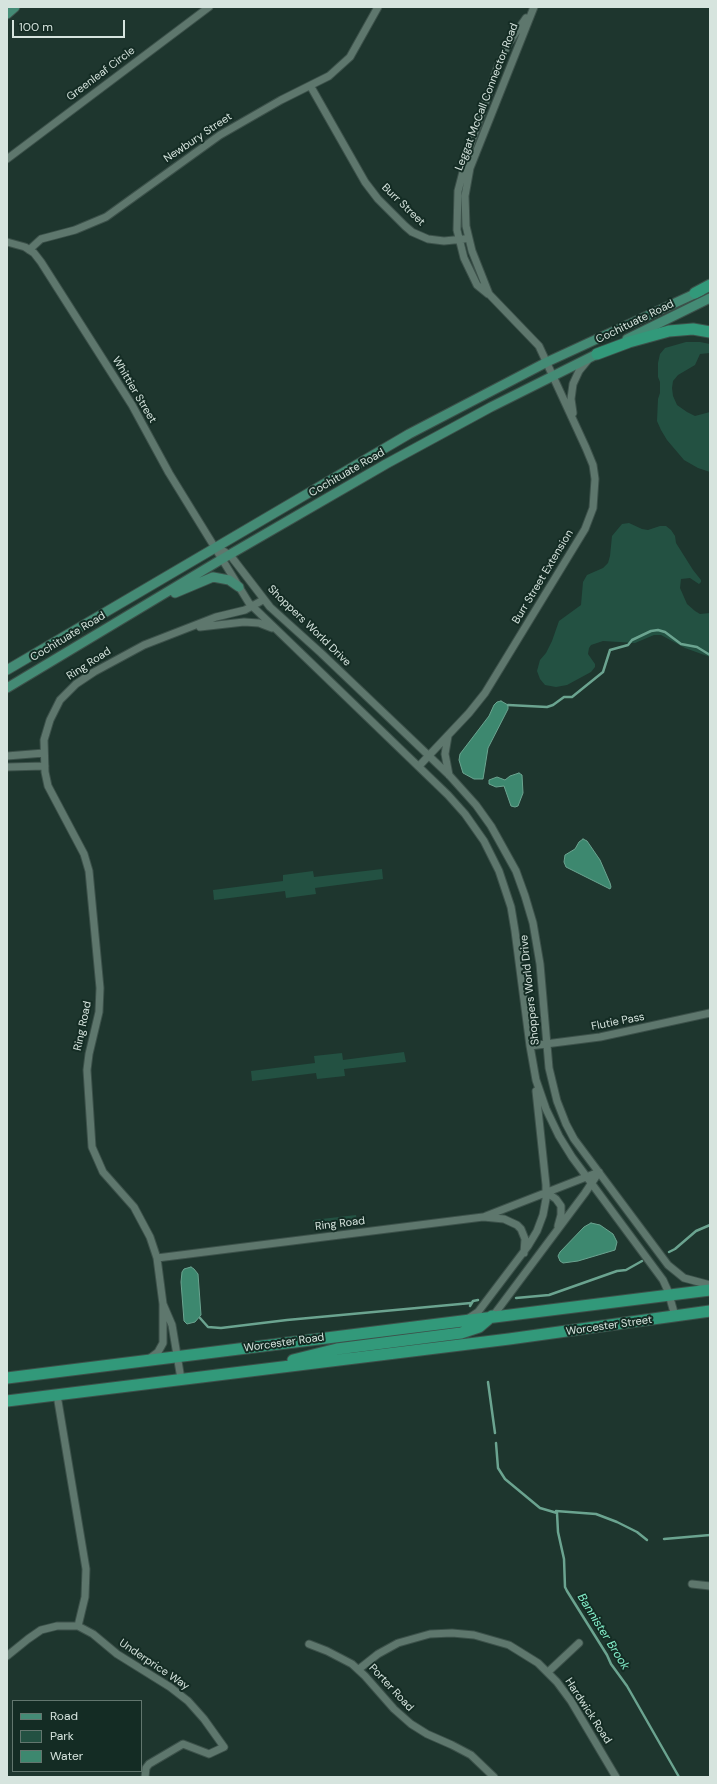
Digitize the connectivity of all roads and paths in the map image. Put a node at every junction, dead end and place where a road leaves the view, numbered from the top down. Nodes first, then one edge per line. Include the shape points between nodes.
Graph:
1 (15, 7) edge
2 (209, 7) edge
3 (378, 7) edge
4 (532, 9) edge
5 (7, 14) edge
6 (311, 87) junction
7 (7, 159) edge
8 (469, 239) junction
9 (459, 240) junction
10 (7, 242) edge
11 (29, 250) junction
12 (710, 286) edge
13 (695, 293) joint
14 (489, 294) junction
15 (710, 298) edge
16 (710, 332) edge
17 (597, 354) junction
18 (547, 362) junction
19 (553, 376) junction
20 (575, 425) junction
21 (214, 546) junction
22 (226, 557) junction
23 (239, 587) junction
24 (263, 600) junction
25 (252, 607) junction
26 (132, 613) junction
27 (186, 630) junction
28 (277, 630) junction
29 (7, 670) edge
30 (7, 688) edge
31 (448, 736) junction
32 (44, 753) junction
33 (428, 755) junction
34 (7, 756) edge
35 (45, 766) junction
36 (419, 766) junction
37 (7, 767) edge
38 (449, 775) junction
39 (710, 1013) edge
40 (547, 1044) junction
41 (530, 1046) junction
42 (534, 1068) junction
43 (599, 1172) junction
44 (586, 1176) junction
45 (592, 1184) junction
46 (546, 1192) junction
47 (478, 1218) junction
48 (555, 1234) junction
49 (524, 1253) junction
50 (157, 1258) junction
51 (710, 1285) edge
52 (710, 1290) edge
53 (669, 1295) junction
54 (163, 1304) junction
55 (562, 1308) joint
56 (710, 1311) edge
57 (493, 1316) junction
58 (675, 1316) junction
59 (461, 1320) junction
60 (509, 1339) joint
61 (177, 1357) junction
62 (142, 1362) junction
63 (266, 1369) junction
64 (7, 1378) edge
65 (181, 1379) junction
66 (57, 1395) junction
67 (7, 1401) edge
68 (692, 1584) dead end
69 (710, 1586) edge
70 (78, 1626) junction
71 (579, 1643) dead end
72 (308, 1644) dead end
73 (7, 1656) edge
74 (359, 1670) junction
75 (548, 1672) junction
76 (145, 1777) edge
77 (494, 1777) edge
78 (616, 1777) edge

1 - 5 main road
2 - 7 street, Greenleaf Circle
3 - 6 street, Newbury Street via 350,57 330,76
4 - 8 street, Leggat McCall Connector Road via 470,168 465,201
4 - 9 street, Leggat McCall Connector Road via 503,54 469,149 458,191 456,220
6 - 9 street, Burr Street via 371,190 383,204 420,236 436,241
6 - 11 street, Newbury Street via 281,100 220,135 106,217 81,228 41,239
8 - 9 street, Burr Street
8 - 14 street
9 - 14 street, Leggat McCall Connector Road via 471,276 480,289
10 - 11 street
11 - 21 street, Whittier Street via 41,262 132,405 169,473
12 - 13 highway
13 - 18 main road, Cochituate Road
14 - 18 street via 537,343
15 - 17 main road, Cochituate Road
16 - 17 highway via 693,329 669,331
17 - 19 main road, Cochituate Road
17 - 20 street via 581,367 573,384 571,404
18 - 19 street
18 - 21 main road, Cochituate Road via 409,434
19 - 20 street, Burr Street Extension
19 - 22 main road, Cochituate Road via 420,445
20 - 31 street, Burr Street Extension via 593,465 595,479 593,508 587,524 485,693
21 - 22 street, Shoppers World Drive
21 - 29 main road, Cochituate Road
22 - 23 street, Shoppers World Drive
22 - 24 street, Shoppers World Drive
22 - 26 main road, Cochituate Road
23 - 25 street, Shoppers World Drive
23 - 26 main road via 225,578 209,578
24 - 25 street, Ring Road
24 - 33 street, Shoppers World Drive
25 - 27 street, Ring Road via 216,617
25 - 28 street, Shoppers World Drive
26 - 30 main road, Cochituate Road
27 - 28 street, Ring Road via 244,622 264,624
27 - 32 street, Ring Road via 124,654 76,684 60,700 52,715 45,732
28 - 36 street, Shoppers World Drive
31 - 33 street, Burr Street Extension
31 - 38 street via 445,754
32 - 34 street
32 - 35 street, Ring Road
33 - 36 street, Burr Street Extension
33 - 38 street, Shoppers World Drive
35 - 37 street
35 - 50 street, Ring Road via 48,786 84,854 89,872 100,988 99,1012 88,1054 87,1070 92,1147 106,1176 139,1215
36 - 41 street, Shoppers World Drive via 470,820 488,848 502,880 516,931
38 - 40 street, Shoppers World Drive via 476,805 496,834 512,863 525,896 538,949
39 - 40 street, Flutie Pass via 606,1035
40 - 41 street, Flutie Pass
40 - 43 street, Shoppers World Drive via 552,1081 562,1116 574,1139
41 - 42 street, Shoppers World Drive
42 - 44 street, Shoppers World Drive via 540,1094 556,1130
42 - 46 street, Shoppers World Drive
43 - 44 street, Ring Road
43 - 45 street
43 - 51 street, Shoppers World Drive via 671,1268 687,1279
44 - 45 street, Shoppers World Drive
44 - 46 street, Ring Road
45 - 48 street
45 - 53 street, Shoppers World Drive via 661,1276
46 - 47 street, Ring Road
46 - 48 street via 561,1206
46 - 49 street, Shoppers World Drive via 541,1223
47 - 49 street, Ring Road via 504,1219 517,1225 525,1239
47 - 50 street, Ring Road
48 - 57 street
49 - 59 street, Shoppers World Drive via 478,1312 470,1318
50 - 54 street, Ring Road
52 - 53 highway, Worcester Street
53 - 55 highway, Worcester Street
53 - 58 street, Shoppers World Drive
54 - 61 street, Ring Road via 172,1325
54 - 62 street via 162,1345 156,1355
55 - 57 highway, Worcester Road
56 - 58 highway, Worcester Street
57 - 59 highway, Worcester Road
57 - 63 highway via 479,1327 466,1332 337,1349
58 - 60 highway, Worcester Street
59 - 61 highway, Worcester Road
60 - 63 highway, Worcester Road
61 - 62 highway, Worcester Road
61 - 65 street, Ring Road
62 - 64 highway, Worcester Road
63 - 65 highway, Worcester Road
65 - 66 highway, Worcester Road
66 - 67 highway, Worcester Road
66 - 70 street via 86,1569 85,1597
68 - 69 street
70 - 73 street, Underprice Way via 57,1626 41,1630
70 - 76 street, Underprice Way via 188,1701 204,1718 224,1747 209,1754 183,1744 149,1764
71 - 75 street
72 - 74 street, Porter Road via 335,1655
74 - 75 street, Hardwick Road via 378,1654 398,1643 430,1634 452,1633 486,1637 509,1645 530,1657
74 - 77 street, Porter Road via 411,1724 471,1755
75 - 78 street, Hardwick Road via 571,1701

